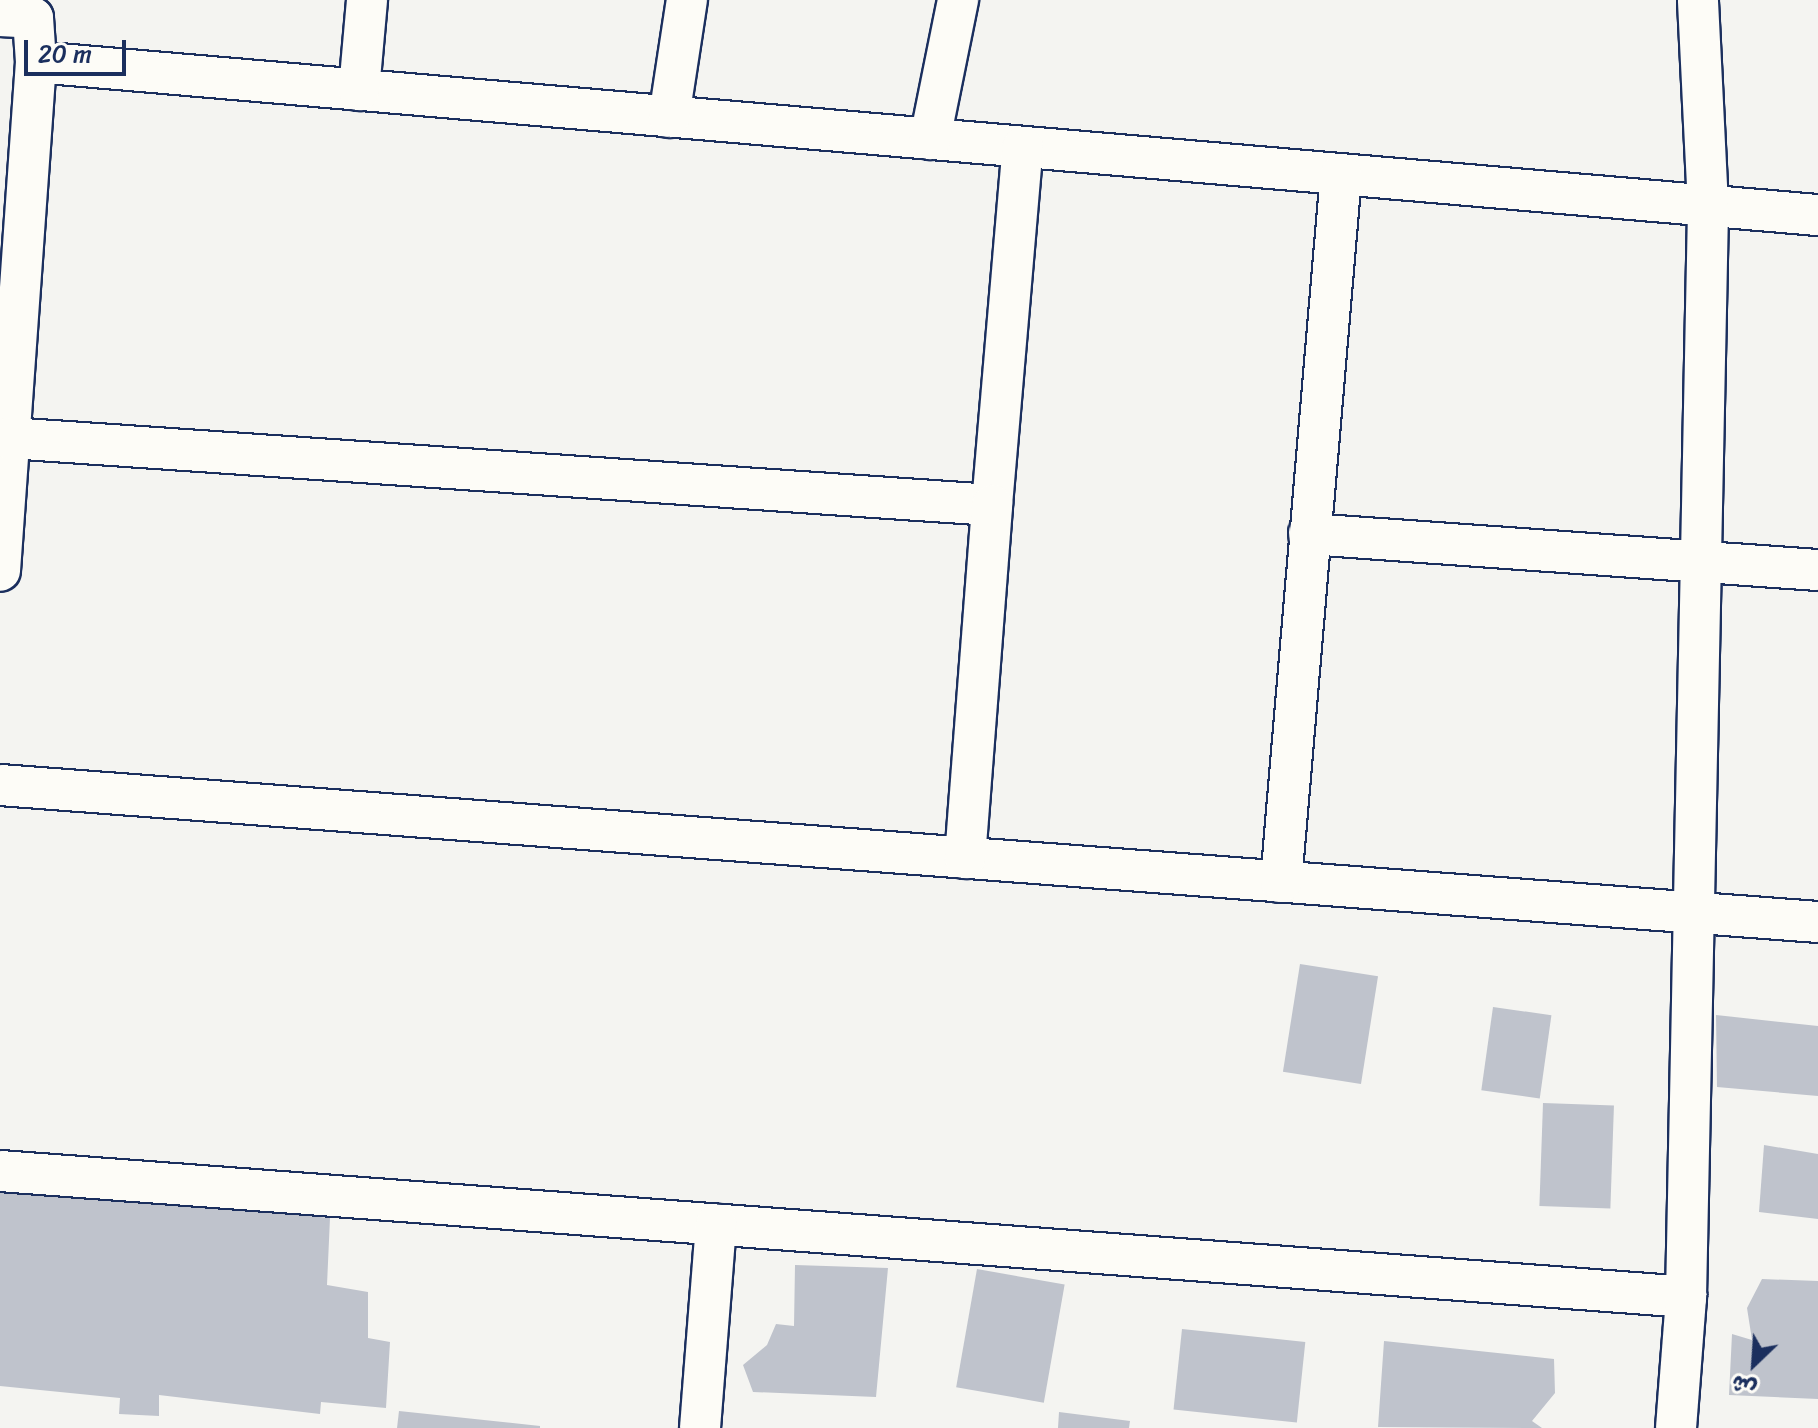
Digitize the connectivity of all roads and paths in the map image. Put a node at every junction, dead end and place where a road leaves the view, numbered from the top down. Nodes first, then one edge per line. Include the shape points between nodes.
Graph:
1 (367, 0) edge
2 (687, 0) edge
3 (958, 0) edge
4 (1698, 0) edge
5 (0, 16) edge
6 (36, 62) junction
7 (359, 90) junction
8 (669, 117) junction
9 (930, 139) junction
10 (1023, 147) junction
11 (1341, 175) junction
12 (1708, 206) junction
13 (1818, 215) edge
14 (9, 438) junction
15 (992, 505) junction
16 (1309, 534) junction
17 (1697, 561) junction
18 (1818, 570) edge
19 (0, 571) edge
20 (0, 785) edge
21 (965, 858) junction
22 (1281, 882) junction
23 (1688, 912) junction
24 (1818, 922) edge
25 (0, 1171) edge
26 (716, 1225) junction
27 (1686, 1297) junction
28 (700, 1428) edge
29 (1676, 1428) edge

1 - 7 street
2 - 8 street
3 - 9 street
4 - 12 street
5 - 6 street via 33,18
6 - 7 street
6 - 14 street
7 - 8 street
8 - 9 street
9 - 10 street
10 - 11 street
10 - 15 street
11 - 12 street
11 - 16 street
12 - 13 street
12 - 17 street
14 - 15 street
14 - 19 street
15 - 21 street
16 - 17 street
16 - 22 street
17 - 18 street
17 - 23 street
20 - 21 street
21 - 22 street
22 - 23 street
23 - 24 street
23 - 27 street
25 - 26 street
26 - 27 street
26 - 28 street
27 - 29 street

